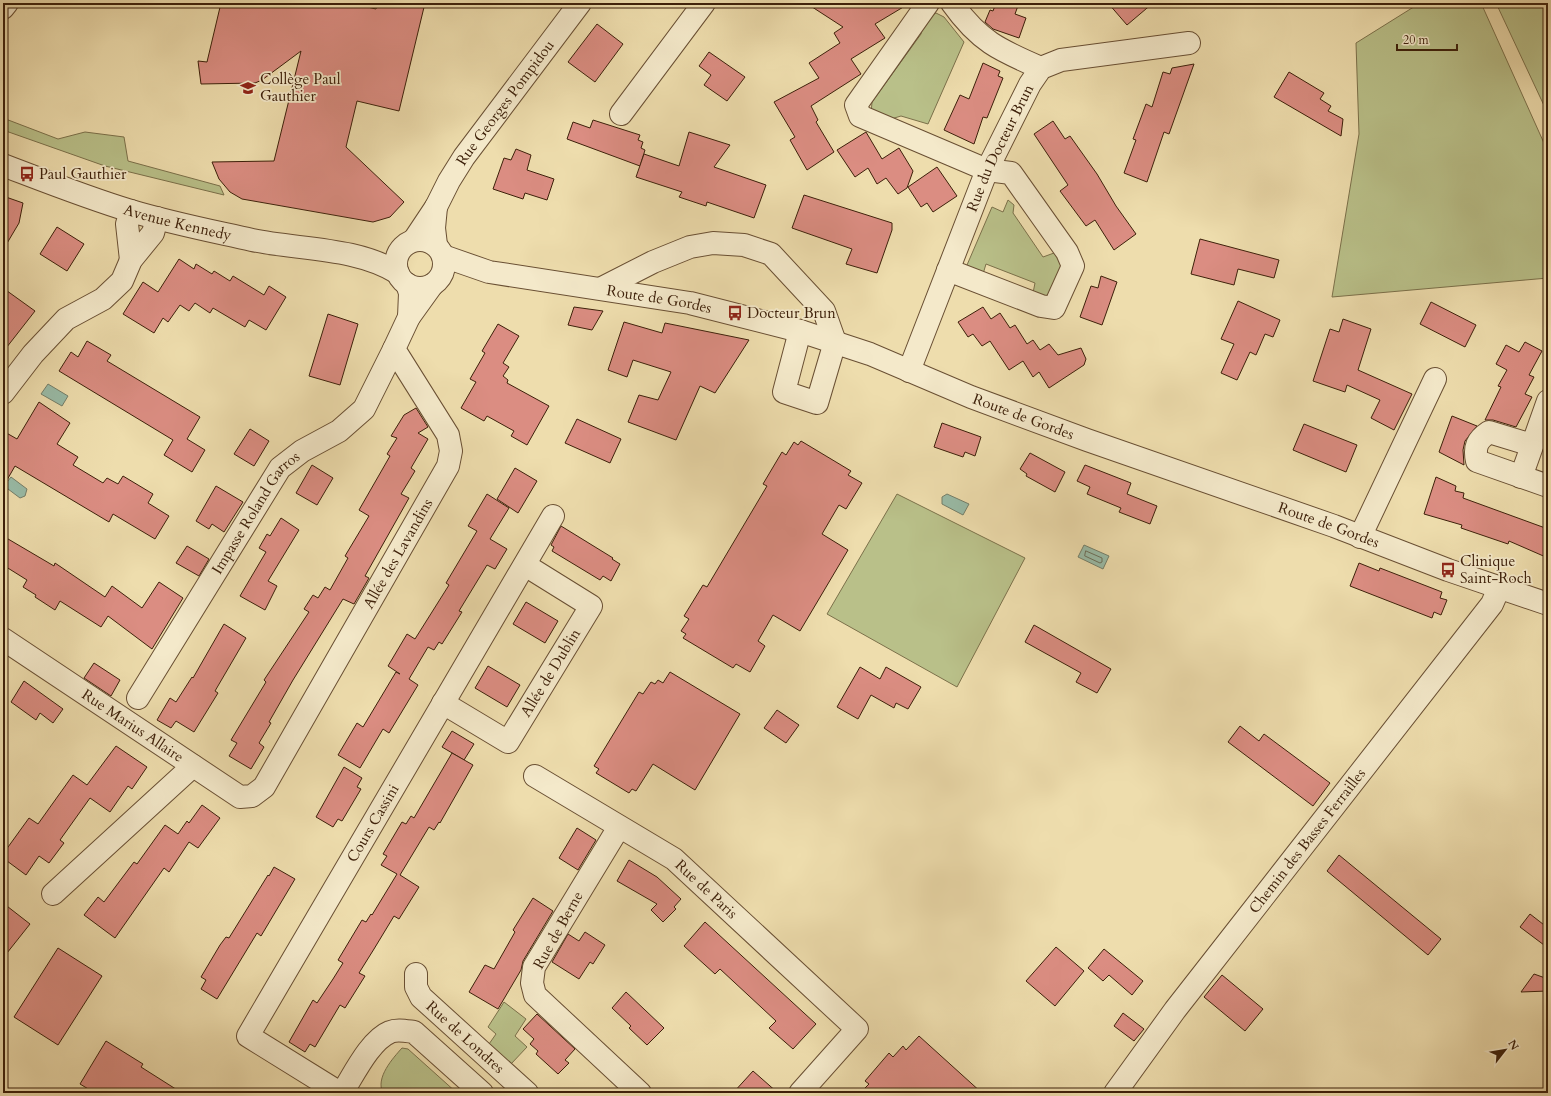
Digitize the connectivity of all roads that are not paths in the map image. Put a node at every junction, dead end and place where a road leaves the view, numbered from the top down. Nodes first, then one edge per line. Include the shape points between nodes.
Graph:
1 (7, 3) edge
2 (580, 3) edge
3 (704, 3) edge
4 (928, 3) edge
5 (952, 3) edge
6 (3, 8) edge
7 (1189, 43) dead end
8 (1041, 68) junction
9 (621, 114) dead end
10 (3, 165) edge
11 (987, 170) junction
12 (436, 207) junction
13 (131, 211) junction
14 (157, 218) junction
15 (407, 245) junction
16 (358, 256) junction
17 (131, 260) junction
18 (438, 266) junction
19 (948, 270) junction
20 (403, 278) junction
21 (602, 288) junction
22 (409, 317) junction
23 (800, 331) junction
24 (836, 342) junction
25 (394, 349) junction
26 (909, 371) junction
27 (1435, 378) dead end
28 (3, 393) edge
29 (1548, 401) edge
30 (1532, 445) junction
31 (1521, 477) junction
32 (1548, 486) edge
33 (554, 516) dead end
34 (1360, 537) junction
35 (525, 565) junction
36 (1499, 588) junction
37 (1548, 604) edge
38 (3, 639) edge
39 (138, 698) dead end
40 (443, 703) junction
41 (193, 766) junction
42 (535, 776) dead end
43 (264, 787) joint
44 (619, 827) junction
45 (53, 894) dead end
46 (416, 974) dead end
47 (341, 1093) edge
48 (482, 1093) edge
49 (527, 1093) edge
50 (640, 1093) edge
51 (800, 1093) edge
52 (1115, 1093) edge

1 - 6 street
2 - 12 street, Rue Georges Pompidou via 464,157
3 - 9 street
4 - 11 street via 856,105 860,116
5 - 8 street via 974,32 1001,50
7 - 8 street, Rue du Docteur Brun via 1061,60
8 - 11 street, Rue du Docteur Brun via 1030,84
10 - 13 street, Avenue Kennedy
11 - 19 street, Rue du Docteur Brun
11 - 19 street via 1011,173 1067,252 1073,266 1054,308 1041,306
12 - 15 street, Rue Georges Pompidou
12 - 18 street, Rue Georges Pompidou via 434,228
13 - 14 street, Avenue Kennedy
13 - 17 street via 127,224
14 - 16 street, Avenue Kennedy via 267,243
14 - 17 street via 153,233
15 - 16 street, Avenue Kennedy
15 - 18 street via 429,241
15 - 20 street via 397,257 396,265
16 - 20 street, Avenue Kennedy via 390,268
17 - 28 street via 122,281 103,299 66,319 33,354
18 - 20 street via 419,288
18 - 21 street, Route de Gordes
18 - 22 street
19 - 26 street, Rue du Docteur Brun
20 - 22 street via 410,292
21 - 23 street, Route de Gordes via 690,303
21 - 24 street via 653,262 690,247 713,243 744,245 771,254 795,278 824,311
22 - 25 street
23 - 24 street, Route de Gordes
23 - 24 street via 784,392 817,403
24 - 26 street, Route de Gordes
25 - 39 street, Impasse Roland Garros via 364,409 339,431 302,451 280,468
25 - 43 street, Allée des Lavandins via 448,435 451,451 448,466
26 - 34 street, Route de Gordes via 1087,440
27 - 34 street
29 - 30 street
30 - 31 street
30 - 31 street via 1489,432 1480,438 1475,451 1478,461
31 - 32 street
33 - 35 street, Cours Cassini
34 - 36 street, Route de Gordes
35 - 40 street, Cours Cassini
35 - 40 street, Allée de Dublin via 591,606 508,742
36 - 37 street, Route de Gordes
36 - 52 street, Chemin des Basses Ferrailles via 1492,604 1175,1010
38 - 41 street, Rue Marius Allaire
40 - 47 street, Cours Cassini via 248,1036
41 - 43 street, Rue Marius Allaire via 240,797 252,796
41 - 45 street
42 - 44 street, Rue de Paris
44 - 50 street, Rue de Berne via 534,967 532,984 535,995
44 - 51 street, Rue de Paris via 674,859 857,1029
46 - 49 street, Rue de Londres via 416,987 421,997
47 - 48 street via 376,1041 390,1032 400,1030 414,1032

